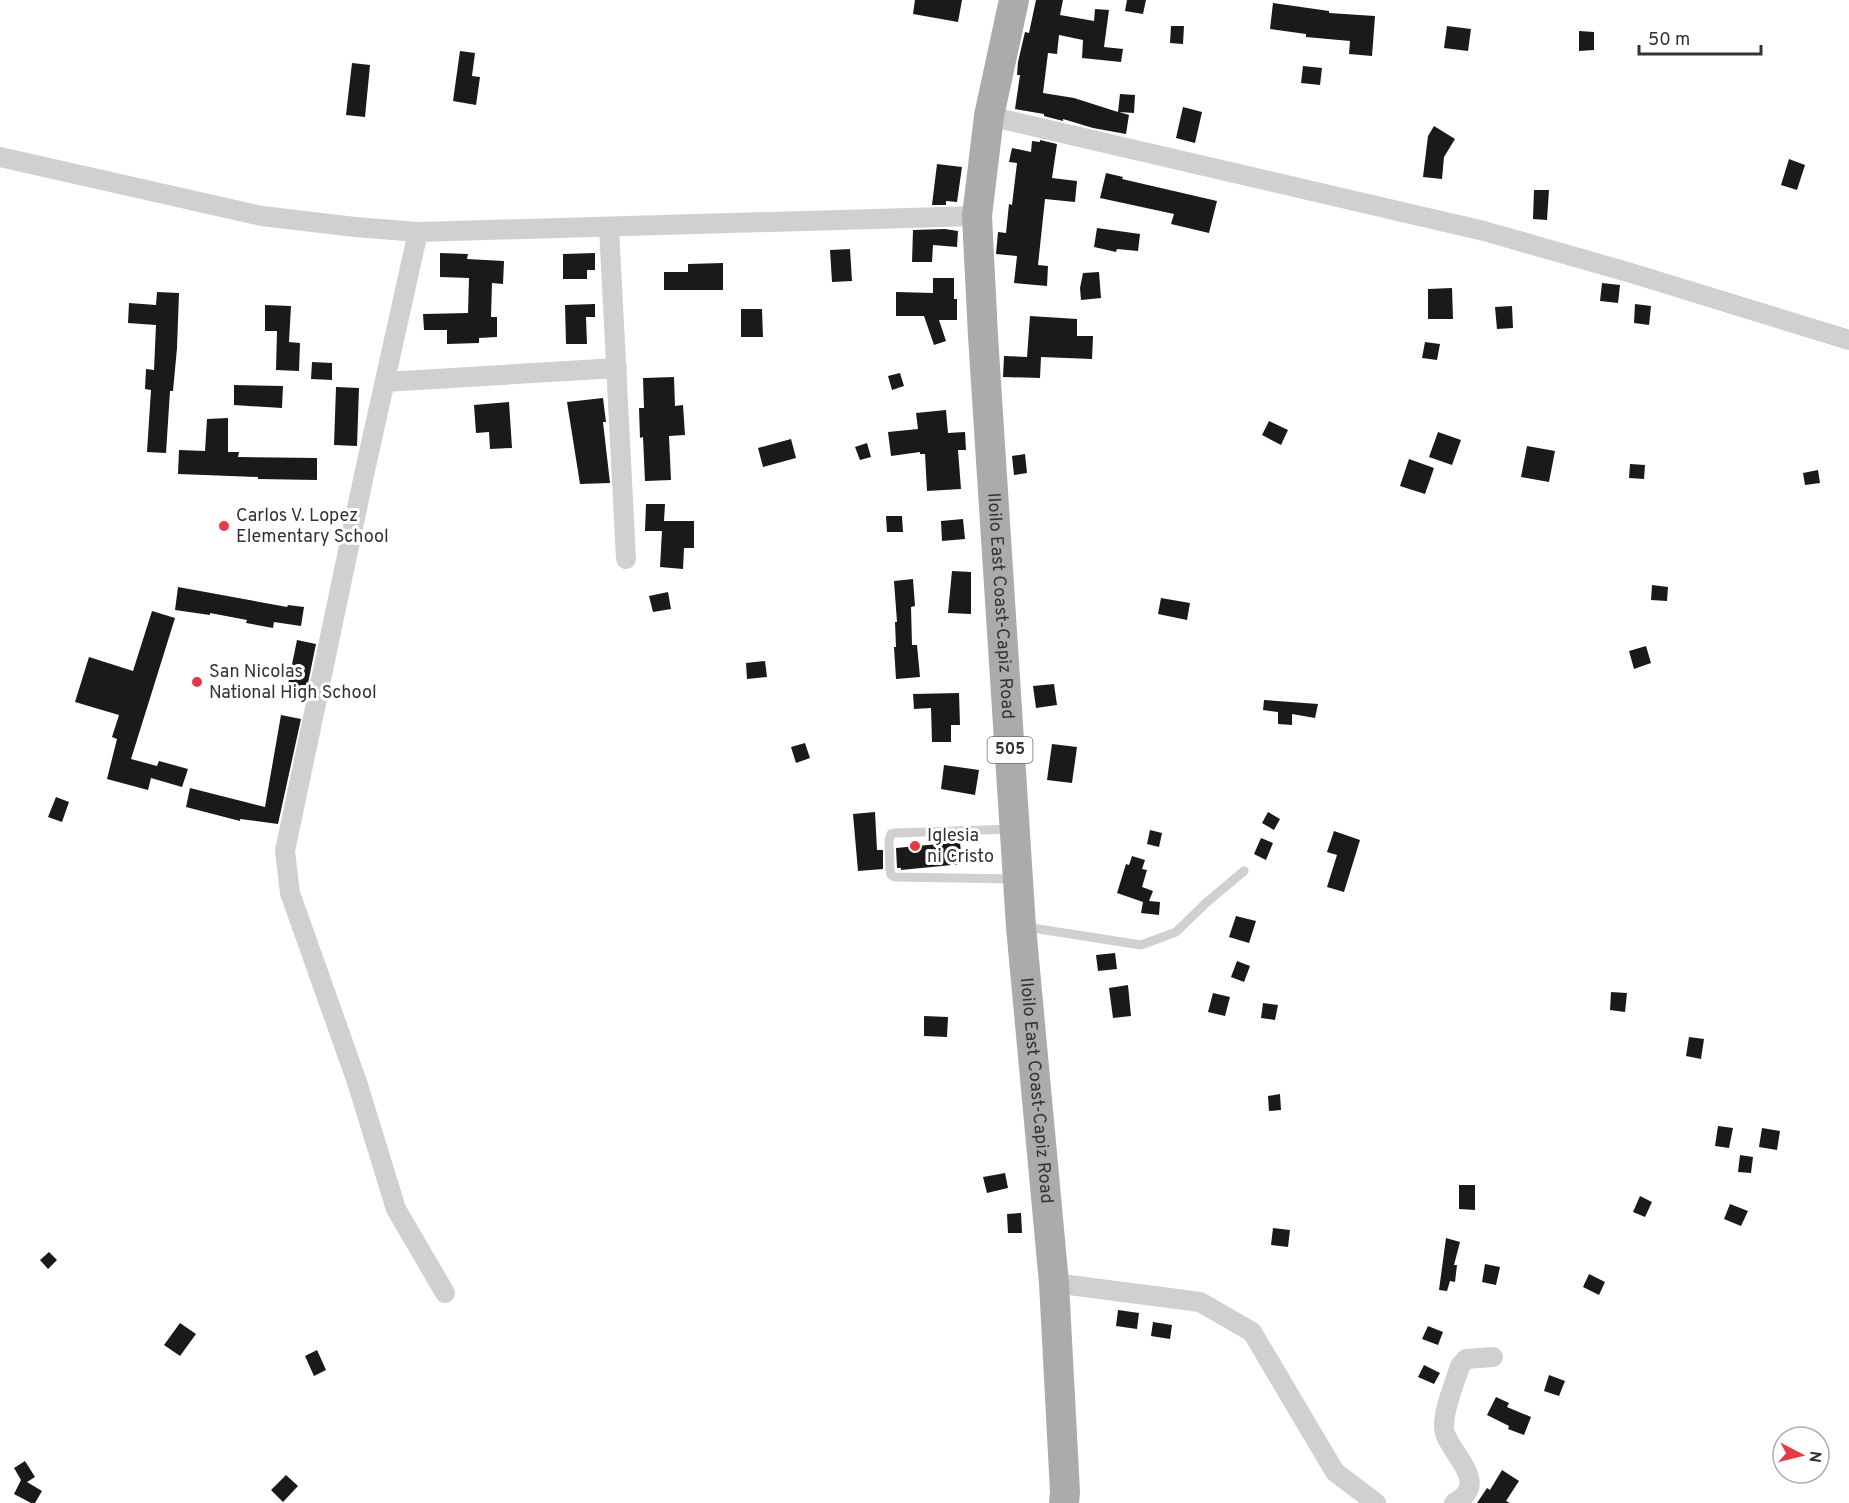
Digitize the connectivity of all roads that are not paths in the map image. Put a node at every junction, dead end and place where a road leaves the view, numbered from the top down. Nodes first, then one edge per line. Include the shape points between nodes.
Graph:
1 (1014, 0) edge
2 (989, 116) junction
3 (0, 157) edge
4 (977, 216) junction
5 (609, 227) junction
6 (418, 232) junction
7 (1849, 340) edge
8 (616, 368) junction
9 (385, 382) junction
10 (626, 559) dead end
11 (1015, 829) junction
12 (1244, 871) dead end
13 (1018, 879) junction
14 (1021, 927) junction
15 (1054, 1283) junction
16 (445, 1293) dead end
17 (1493, 1356) dead end
18 (1064, 1503) edge
19 (1376, 1503) edge
20 (1454, 1503) edge

1 - 2 main road, Iloilo East Coast-Capiz Road / 505
2 - 4 main road, Iloilo East Coast-Capiz Road / 505
2 - 7 street via 1484,231
3 - 6 street via 262,216
4 - 5 street
4 - 11 main road, Iloilo East Coast-Capiz Road / 505
5 - 6 street
5 - 8 street
6 - 9 street
8 - 9 street
8 - 10 street
9 - 16 street via 285,851 290,893 357,1082 396,1209
11 - 13 main road, Iloilo East Coast-Capiz Road / 505
11 - 13 lane via 891,834 890,870 895,877
12 - 14 lane via 1176,932 1141,945
13 - 14 main road, Iloilo East Coast-Capiz Road / 505
14 - 15 main road, Iloilo East Coast-Capiz Road / 505
15 - 18 main road, Iloilo East Coast-Capiz Road / 505
15 - 19 street via 1200,1302 1252,1332 1335,1472
17 - 20 street via 1466,1359 1460,1366 1444,1419 1445,1433 1469,1474 1469,1489

